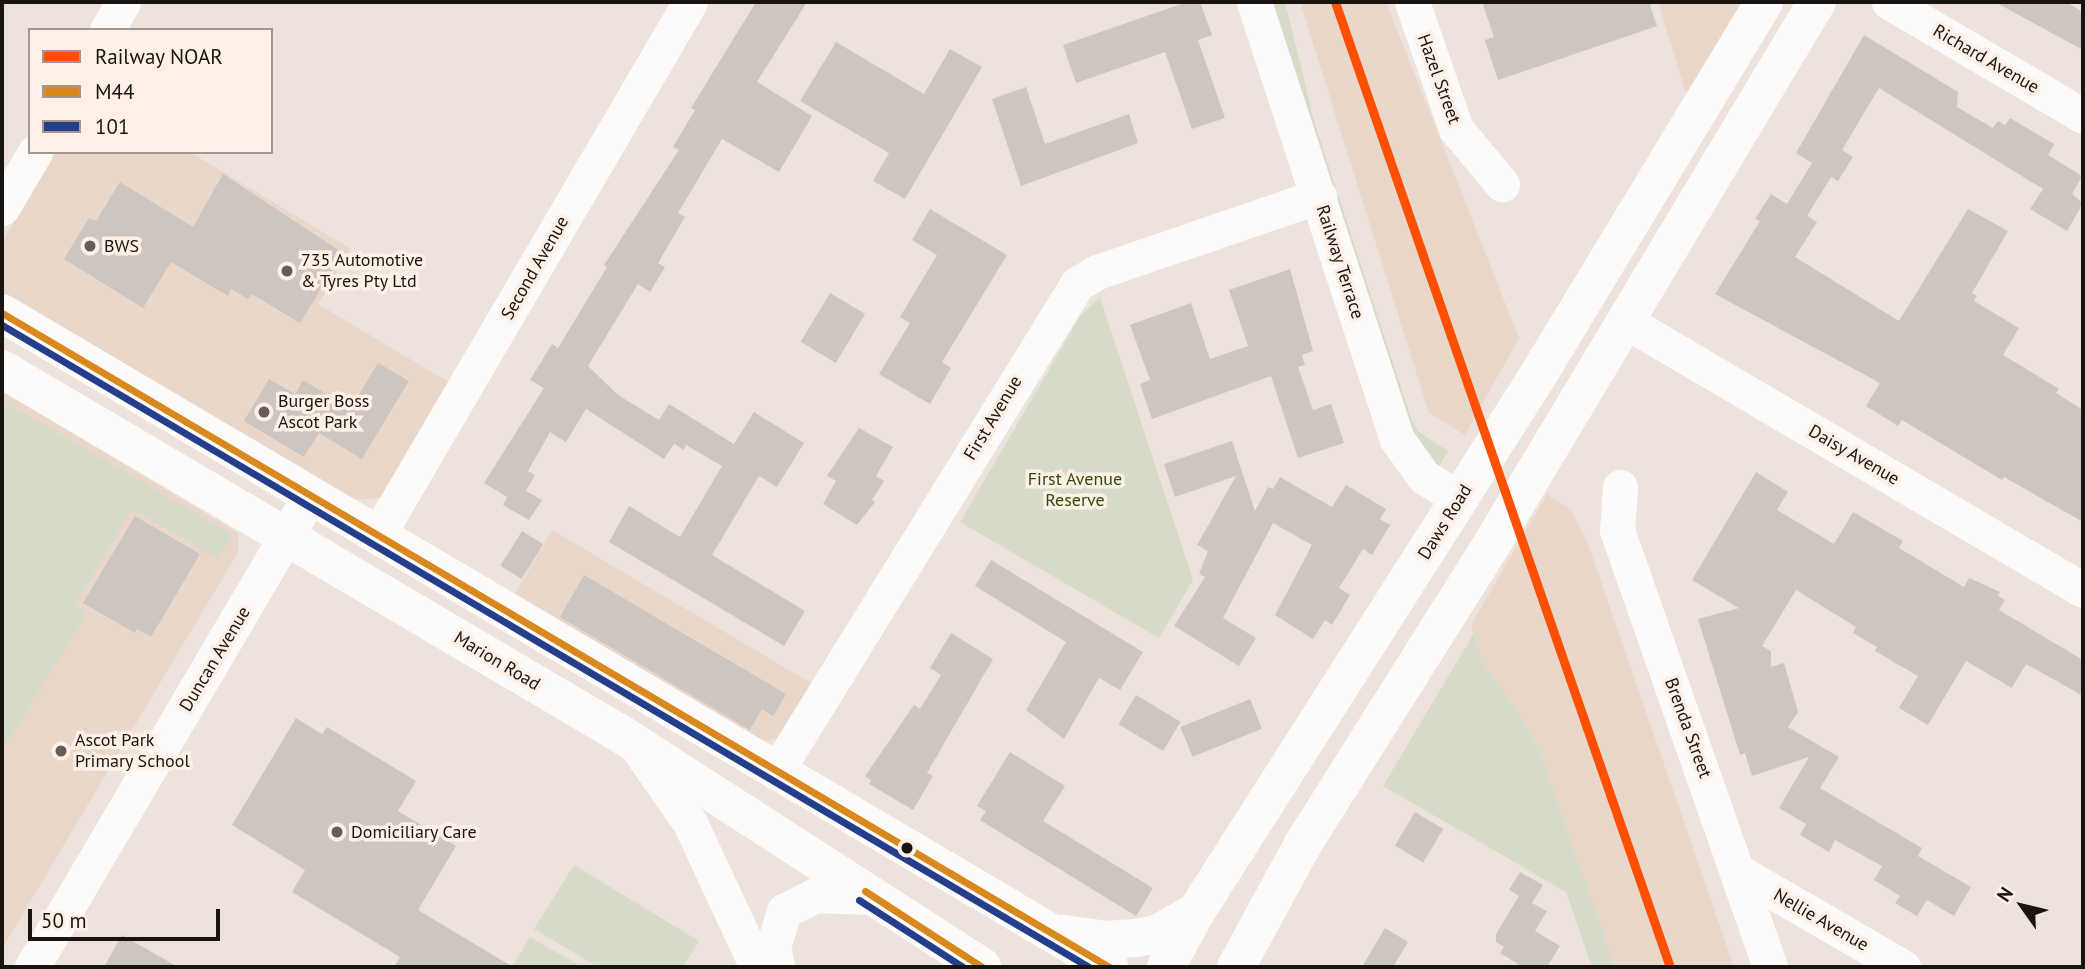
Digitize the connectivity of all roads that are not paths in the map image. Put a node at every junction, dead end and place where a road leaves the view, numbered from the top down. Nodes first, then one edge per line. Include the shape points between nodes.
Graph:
1 (123, 2) edge
2 (690, 2) edge
3 (1254, 2) edge
4 (1412, 2) edge
5 (1764, 2) edge
6 (1817, 2) edge
7 (1889, 2) edge
8 (108, 28) edge
9 (2083, 116) edge
10 (34, 154) edge
11 (1502, 184) dead end
12 (1319, 196) junction
13 (2, 208) edge
14 (2, 313) edge
15 (1625, 321) junction
16 (2, 369) edge
17 (1620, 486) dead end
18 (311, 494) junction
19 (1460, 499) junction
20 (379, 533) junction
21 (287, 537) junction
22 (2083, 590) edge
23 (635, 743) junction
24 (776, 772) junction
25 (1303, 844) junction
26 (1739, 872) junction
27 (874, 897) junction
28 (1196, 912) junction
29 (1047, 932) junction
30 (32, 967) edge
31 (757, 967) edge
32 (777, 967) edge
33 (982, 967) edge
34 (1109, 967) edge
35 (1166, 967) edge
36 (1236, 967) edge
37 (1264, 967) edge
38 (1770, 967) edge
39 (1903, 967) edge

1 - 8 street
2 - 20 street, Second Avenue
3 - 12 street, Railway Terrace
4 - 11 street, Hazel Street via 1456,129
5 - 19 main road, Daws Road
6 - 15 main road
7 - 9 street, Richard Avenue
10 - 13 street
12 - 19 street, Railway Terrace via 1397,439 1424,477
12 - 24 street, First Avenue via 1097,272 1077,285
14 - 18 main road
15 - 22 street, Daisy Avenue
15 - 25 main road
16 - 21 main road, Marion Road
17 - 26 street, Brenda Street via 1618,530
18 - 20 main road
18 - 21 street, Duncan Avenue
19 - 28 main road, Daws Road
20 - 24 main road
21 - 23 main road, Marion Road
21 - 30 street, Duncan Avenue
23 - 27 main road, Marion Road
23 - 31 street via 690,823
24 - 29 main road
25 - 36 main road
25 - 37 main road
26 - 38 street, Brenda Street
26 - 39 street, Nellie Avenue
27 - 32 street via 815,895 784,911 774,947
27 - 33 main road, Marion Road
28 - 29 main road via 1157,934 1135,938 1106,940
28 - 35 main road, Daws Road
29 - 34 main road

